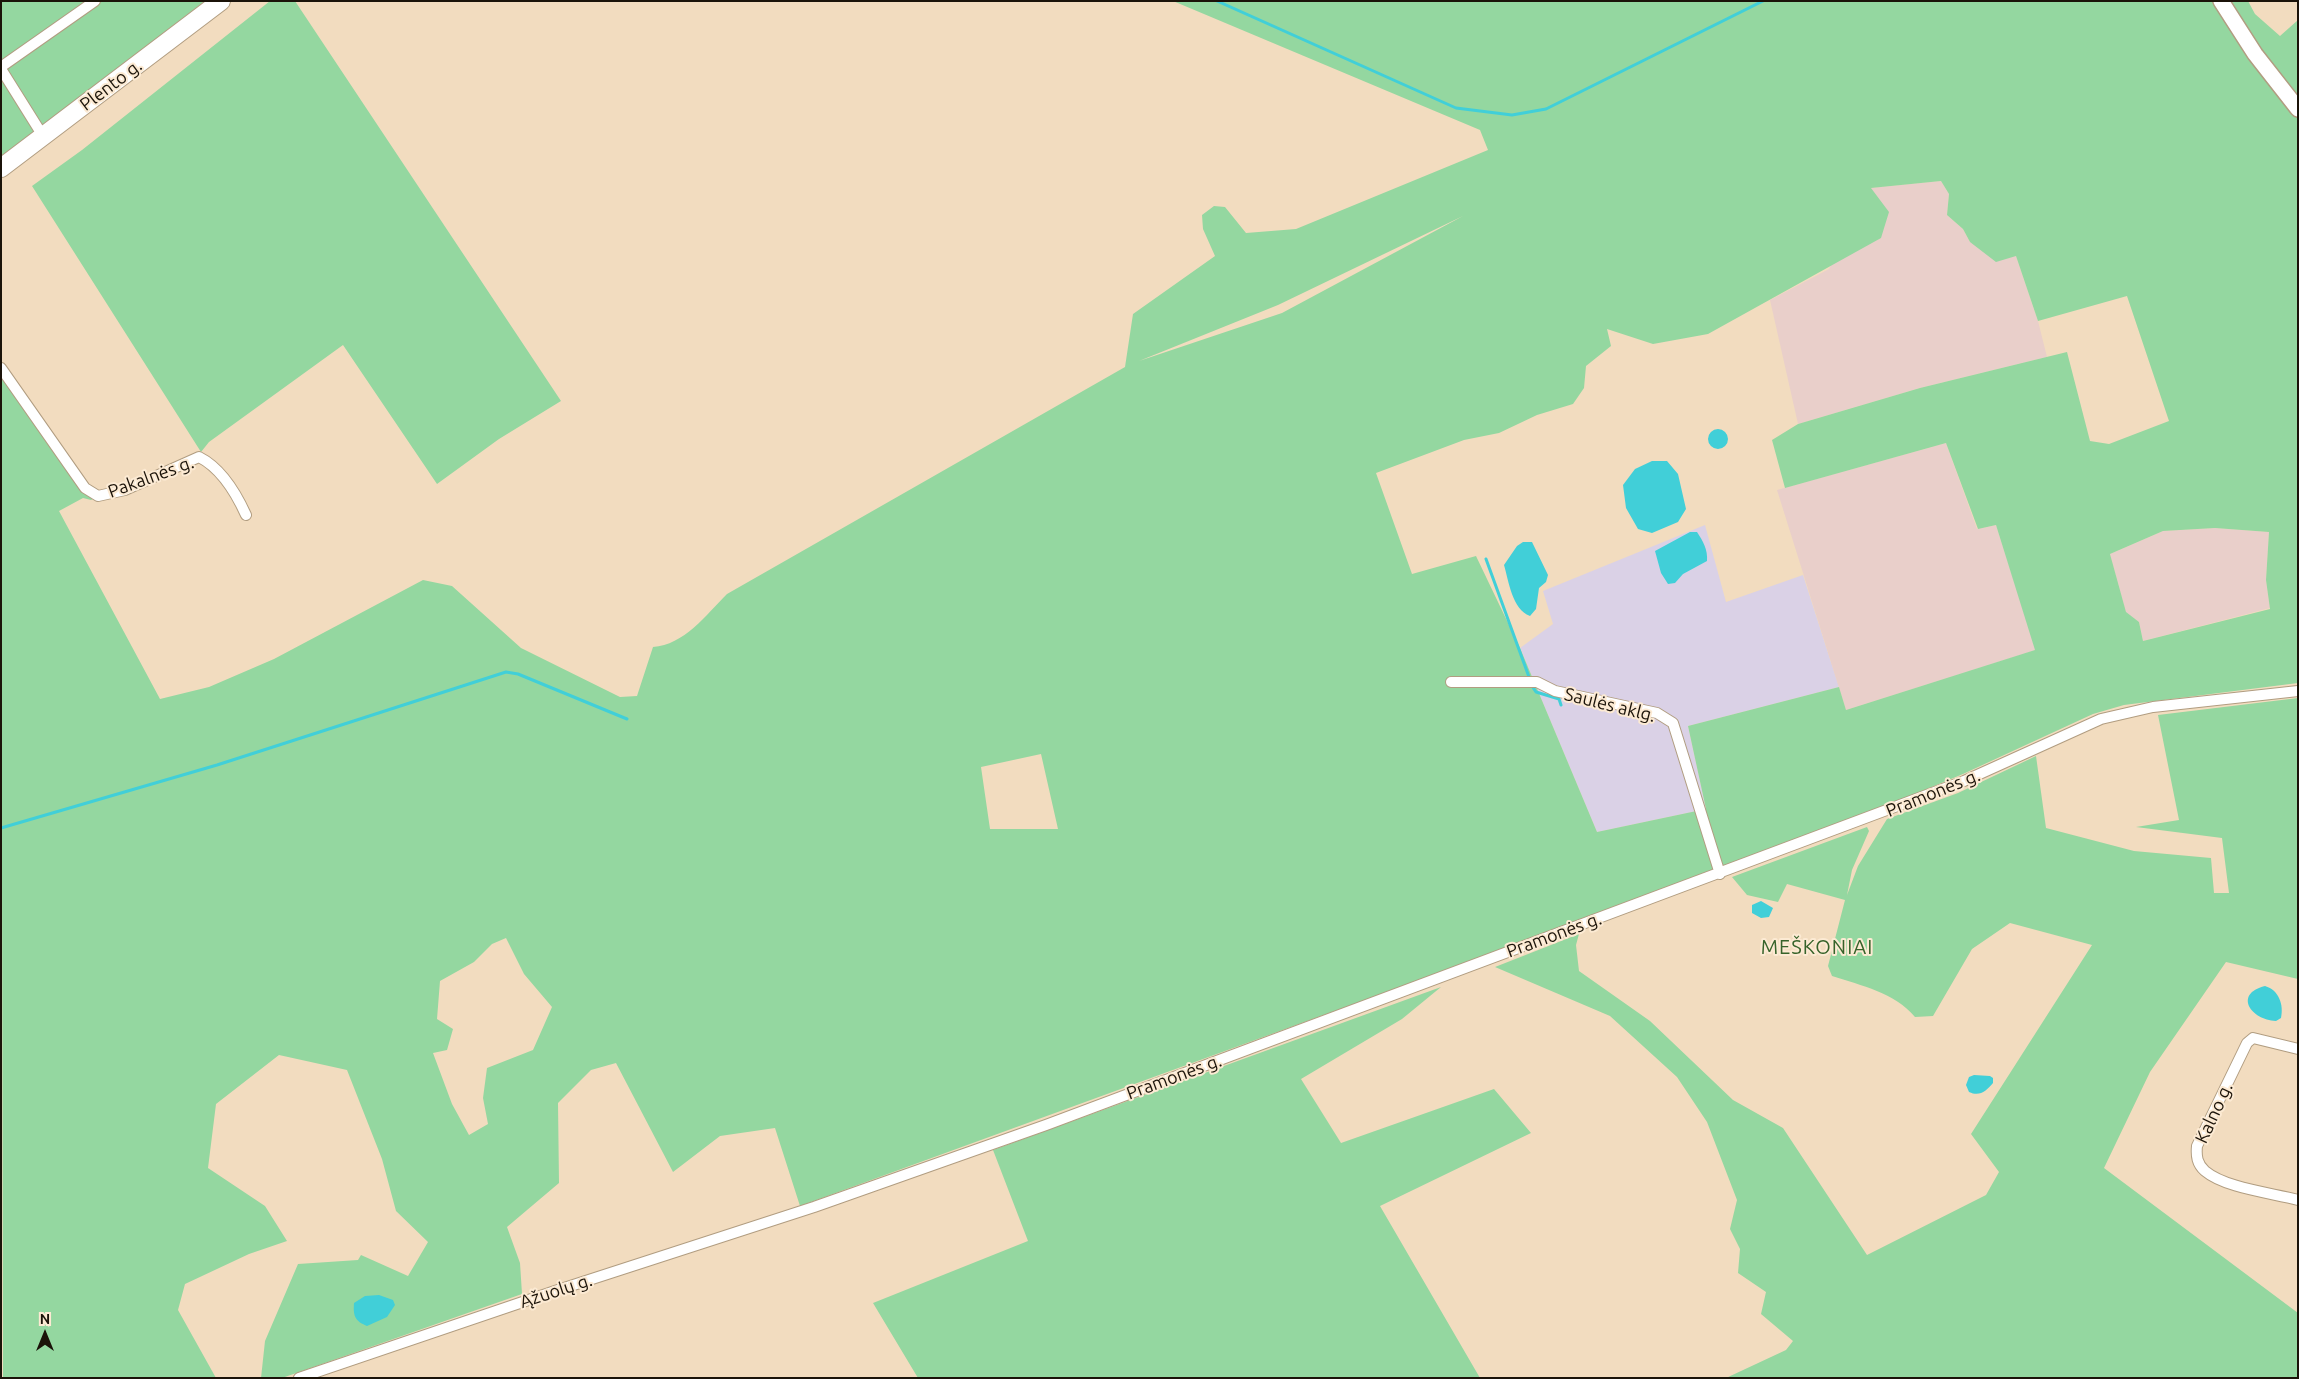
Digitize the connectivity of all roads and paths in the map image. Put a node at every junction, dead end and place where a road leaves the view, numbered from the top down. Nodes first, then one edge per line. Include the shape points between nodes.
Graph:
1 (95, 1) edge
2 (221, 1) edge
3 (2221, 1) edge
4 (1, 68) edge
5 (2298, 110) edge
6 (43, 136) junction
7 (1, 168) edge
8 (1, 368) edge
9 (246, 515) dead end
10 (1451, 682) dead end
11 (2298, 691) edge
12 (1720, 874) junction
13 (2298, 1049) edge
14 (2298, 1200) edge
15 (814, 1207) joint
16 (299, 1378) edge

1 - 4 street
2 - 6 highway, Plento g.
3 - 5 main road via 2255,54
4 - 6 street
6 - 7 highway, Plento g.
8 - 9 street, Pakalnės g. via 84,488 98,496 125,490 199,457 212,463 238,498
10 - 12 street, Saulės aklg. via 1537,682 1555,691 1657,713 1673,723
11 - 12 street, Pramonės g. via 2153,707 2101,719 1964,781
12 - 15 street, Pramonės g. via 1072,1116
13 - 14 street, Kalno g. via 2253,1038 2246,1043 2197,1146 2196,1159 2205,1171 2225,1182
15 - 16 street, Ąžuolų g.

